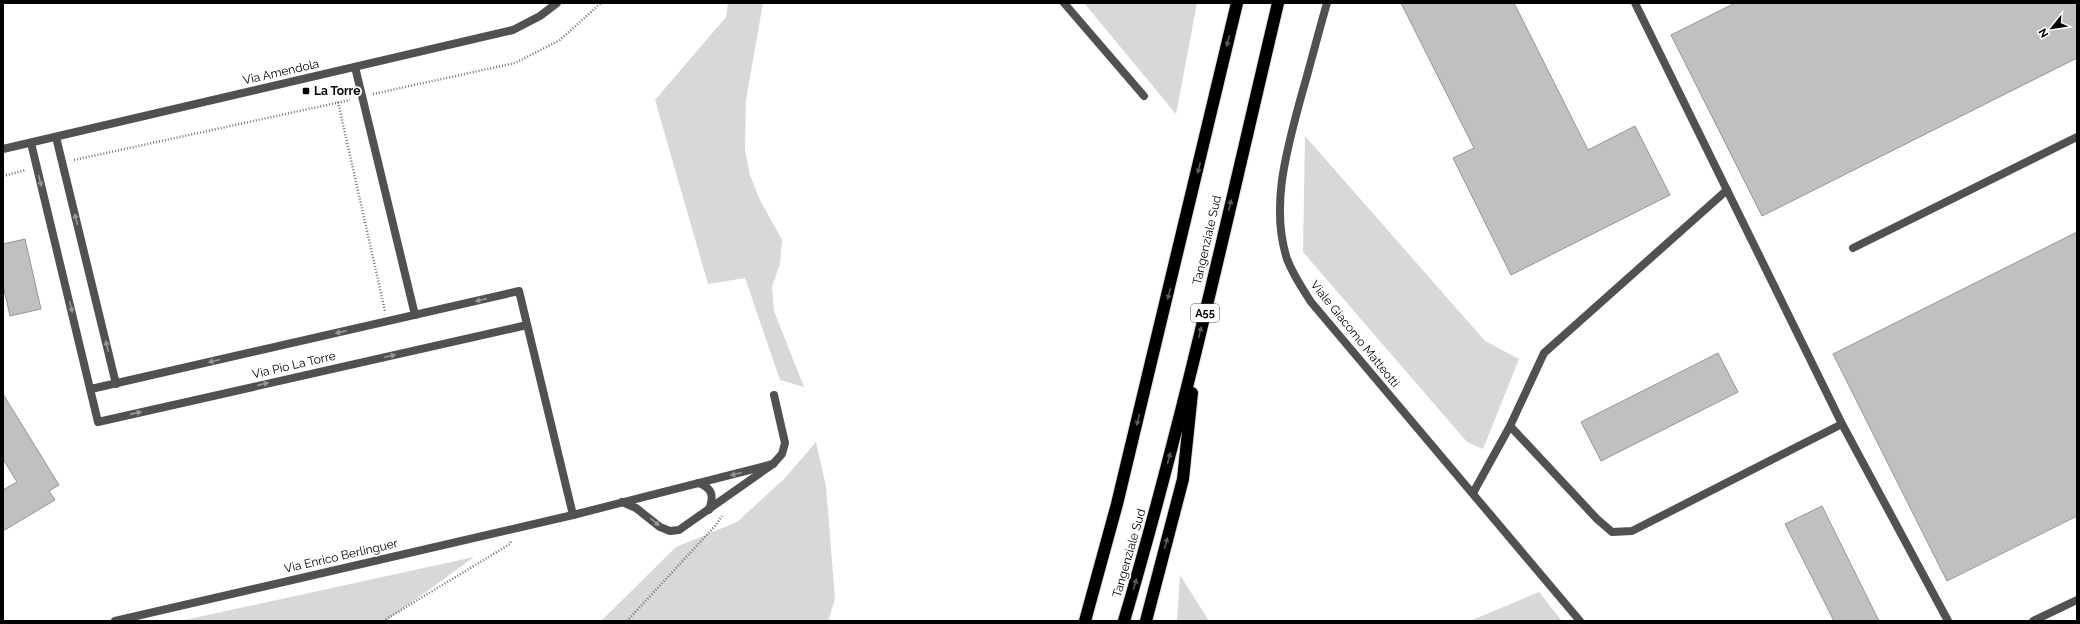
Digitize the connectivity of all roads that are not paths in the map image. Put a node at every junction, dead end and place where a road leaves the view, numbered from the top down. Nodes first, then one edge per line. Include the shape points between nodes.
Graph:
1 (557, 3) edge
2 (1064, 3) edge
3 (1237, 3) edge
4 (1278, 3) edge
5 (1327, 3) edge
6 (1635, 3) edge
7 (355, 67) junction
8 (1144, 96) dead end
9 (56, 137) junction
10 (2077, 137) edge
11 (31, 143) junction
12 (3, 149) edge
13 (1727, 190) junction
14 (1853, 248) dead end
15 (415, 315) junction
16 (527, 325) junction
17 (1196, 353) junction
18 (116, 384) junction
19 (90, 390) junction
20 (774, 395) dead end
21 (1842, 424) junction
22 (1510, 426) junction
23 (773, 464) junction
24 (698, 483) junction
25 (1473, 493) junction
26 (622, 502) junction
27 (709, 510) junction
28 (573, 515) junction
29 (2077, 600) edge
30 (115, 621) edge
31 (1085, 621) edge
32 (1124, 621) edge
33 (1146, 621) edge
34 (1580, 621) edge
35 (1948, 621) edge
36 (2034, 621) edge

1 - 7 street, Via Amendola via 540,16 513,30
2 - 8 street
3 -> 31 highway, Tangenziale Sud via 1117,504
17 -> 4 highway, Tangenziale Sud / A55
5 - 25 street, Viale Giacomo Matteotti via 1282,177 1280,206 1287,259 1311,302
6 - 13 street
7 - 9 street, Via Amendola
7 - 15 street
9 - 11 street, Via Amendola
18 -> 9 street
10 - 14 street
11 - 12 street, Via Amendola
11 -> 19 street, Via Pio La Torre
13 - 21 street
13 - 22 street via 1544,353
16 -> 15 street, Via Pio La Torre via 519,292
15 -> 18 street, Via Pio La Torre
19 -> 16 street, Via Pio La Torre via 98,422
16 - 28 street
32 -> 17 highway, Tangenziale Sud / A55
33 -> 17 highway via 1183,479
18 - 19 street, Via Pio La Torre
20 - 23 street via 785,443 782,454
21 - 22 street via 1632,532 1612,532 1597,520
21 - 35 street
22 - 25 street
23 -> 24 street, Via Enrico Berlinguer
23 - 27 street
24 - 26 street, Via Enrico Berlinguer
24 - 27 street via 712,492 713,499
25 - 34 street, Viale Giacomo Matteotti
26 -> 27 street via 636,508 670,532 679,530
26 - 28 street, Via Enrico Berlinguer
28 - 30 street, Via Enrico Berlinguer
29 - 36 street

